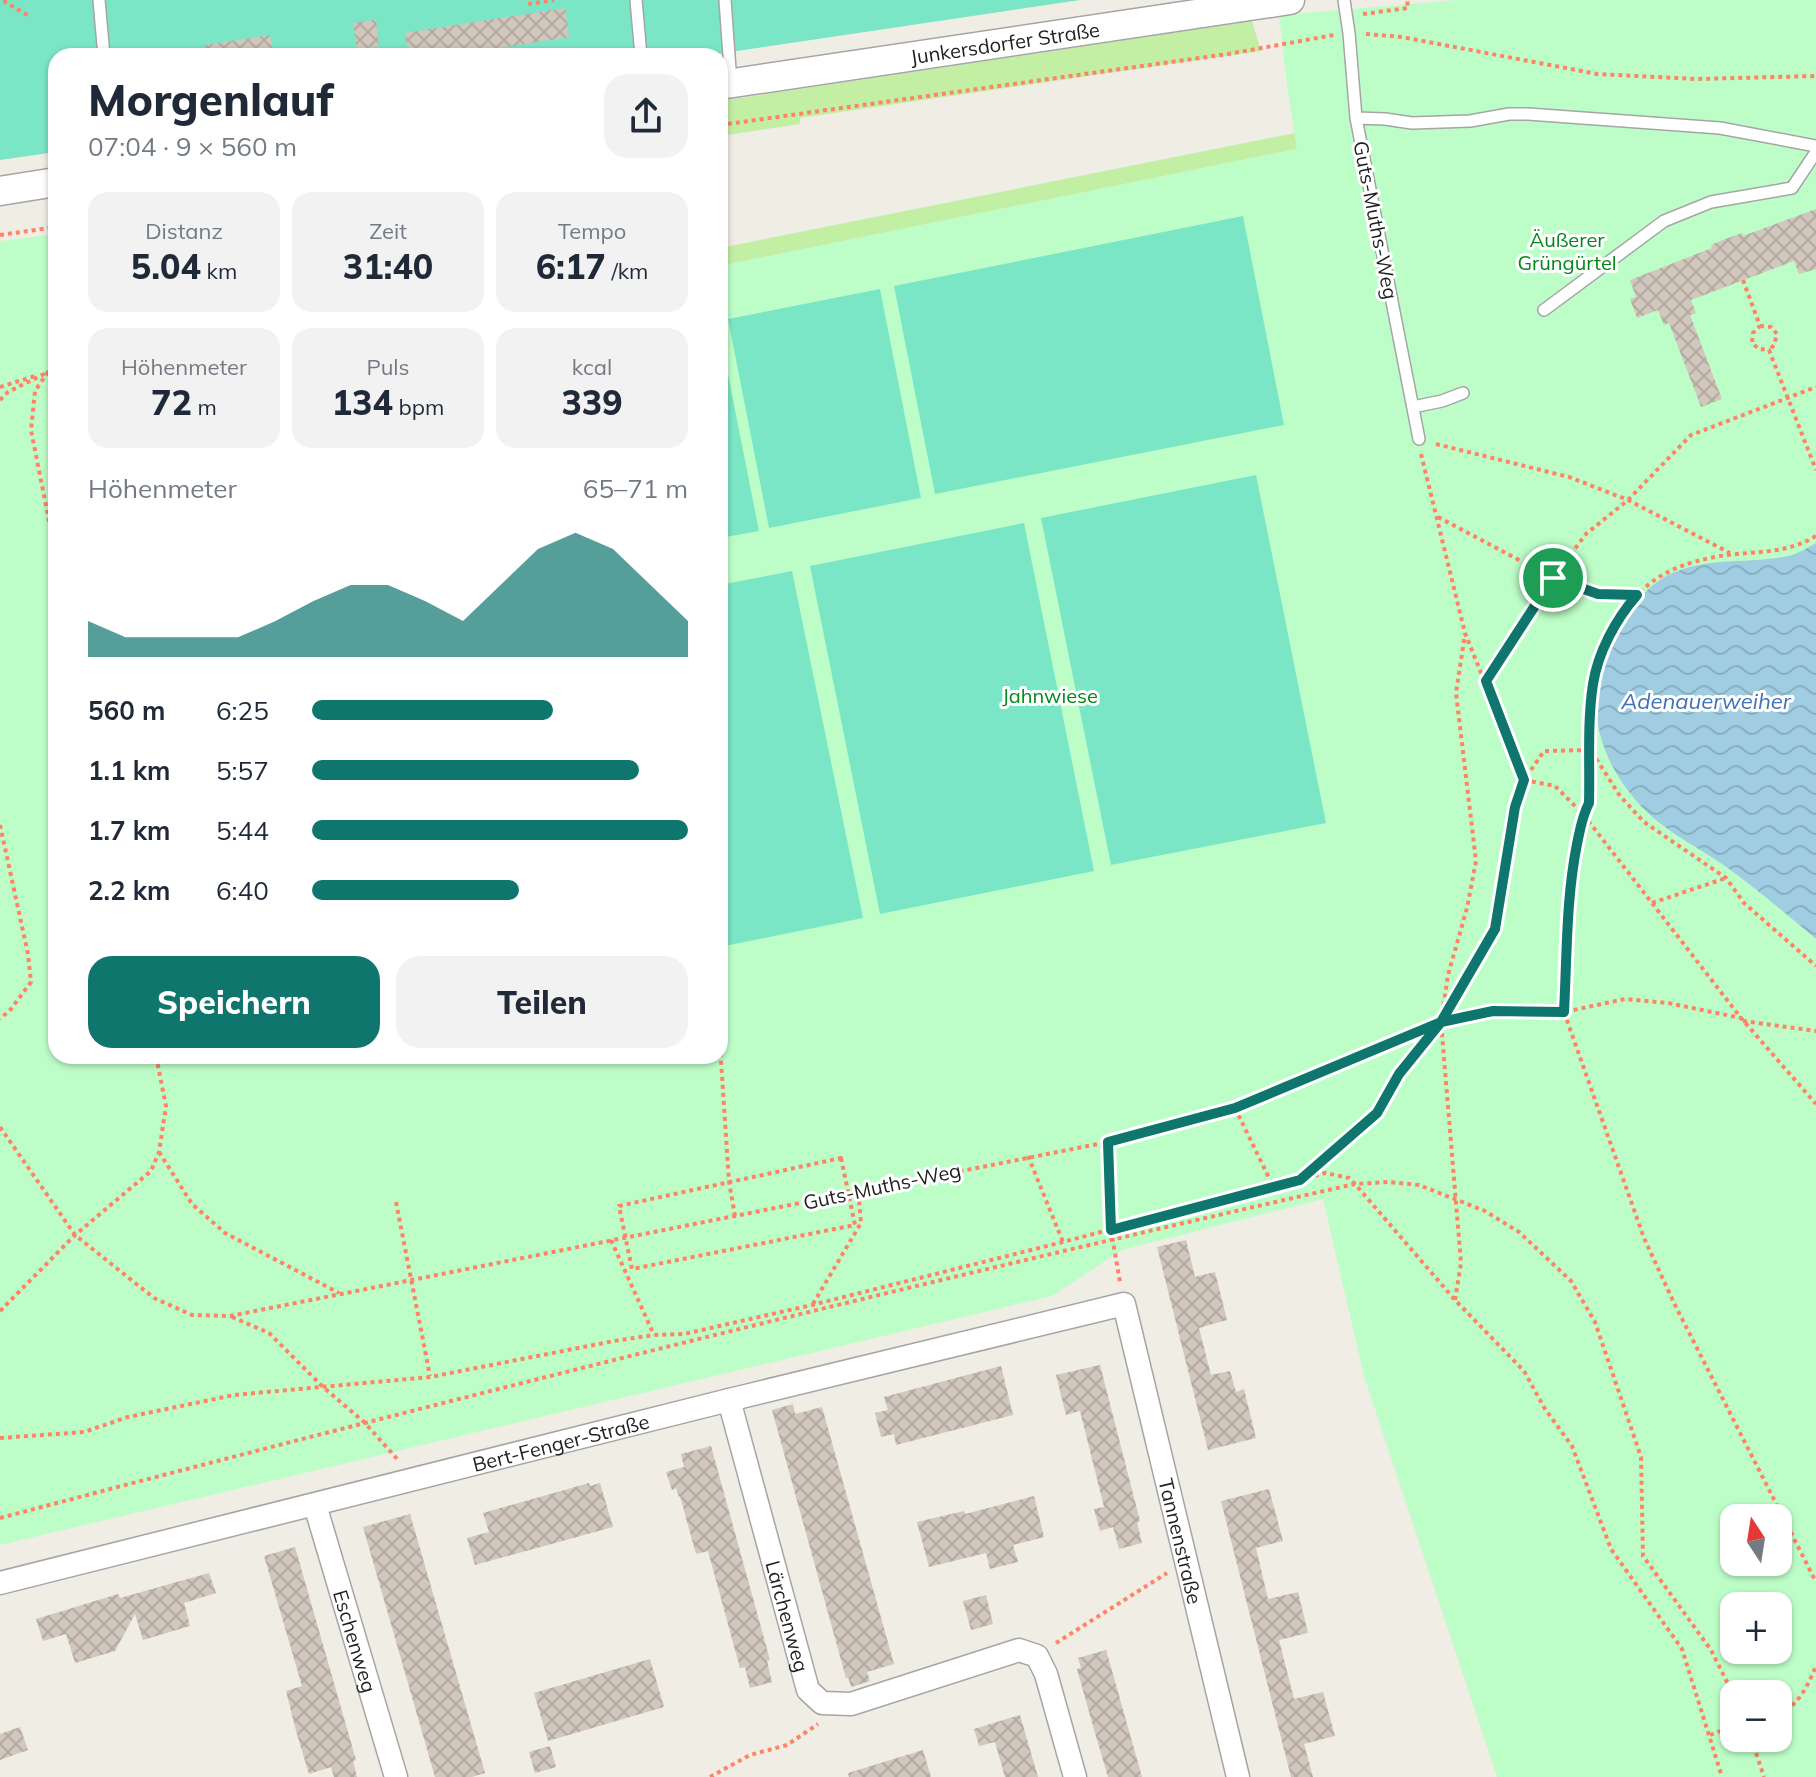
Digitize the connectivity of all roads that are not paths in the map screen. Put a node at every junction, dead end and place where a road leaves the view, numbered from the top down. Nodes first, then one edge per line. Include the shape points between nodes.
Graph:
1 (99, 0) edge
2 (636, 0) edge
3 (725, 0) edge
4 (1344, 0) edge
5 (1273, 1) edge
6 (103, 48) edge
7 (640, 48) edge
8 (725, 48) edge
9 (728, 84) edge
10 (1356, 118) junction
11 (1816, 149) edge
12 (48, 183) edge
13 (0, 191) edge
14 (1544, 310) dead end
15 (1463, 393) dead end
16 (1413, 407) junction
17 (1419, 439) road end
18 (1124, 1304) joint
19 (729, 1400) junction
20 (315, 1505) junction
21 (0, 1583) edge
22 (396, 1777) edge
23 (1075, 1777) edge
24 (1238, 1777) edge

1 - 6 lane
2 - 7 lane
3 - 8 lane
4 - 10 lane, Guts-Muths-Weg
5 - 9 street, Junkersdorfer Straße
10 - 11 lane via 1412,123 1528,114 1720,128
10 - 16 lane, Guts-Muths-Weg
11 - 14 lane via 1792,188 1711,202 1664,221
12 - 13 street
15 - 16 lane
16 - 17 lane, Guts-Muths-Weg
18 - 19 street, Bert-Fenger-Straße
18 - 24 street, Tannenstraße
19 - 20 street, Bert-Fenger-Straße
19 - 23 street, Lärchenweg via 808,1690 822,1703 851,1704 1019,1650 1037,1656 1046,1674
20 - 21 street, Bert-Fenger-Straße
20 - 22 street, Eschenweg

